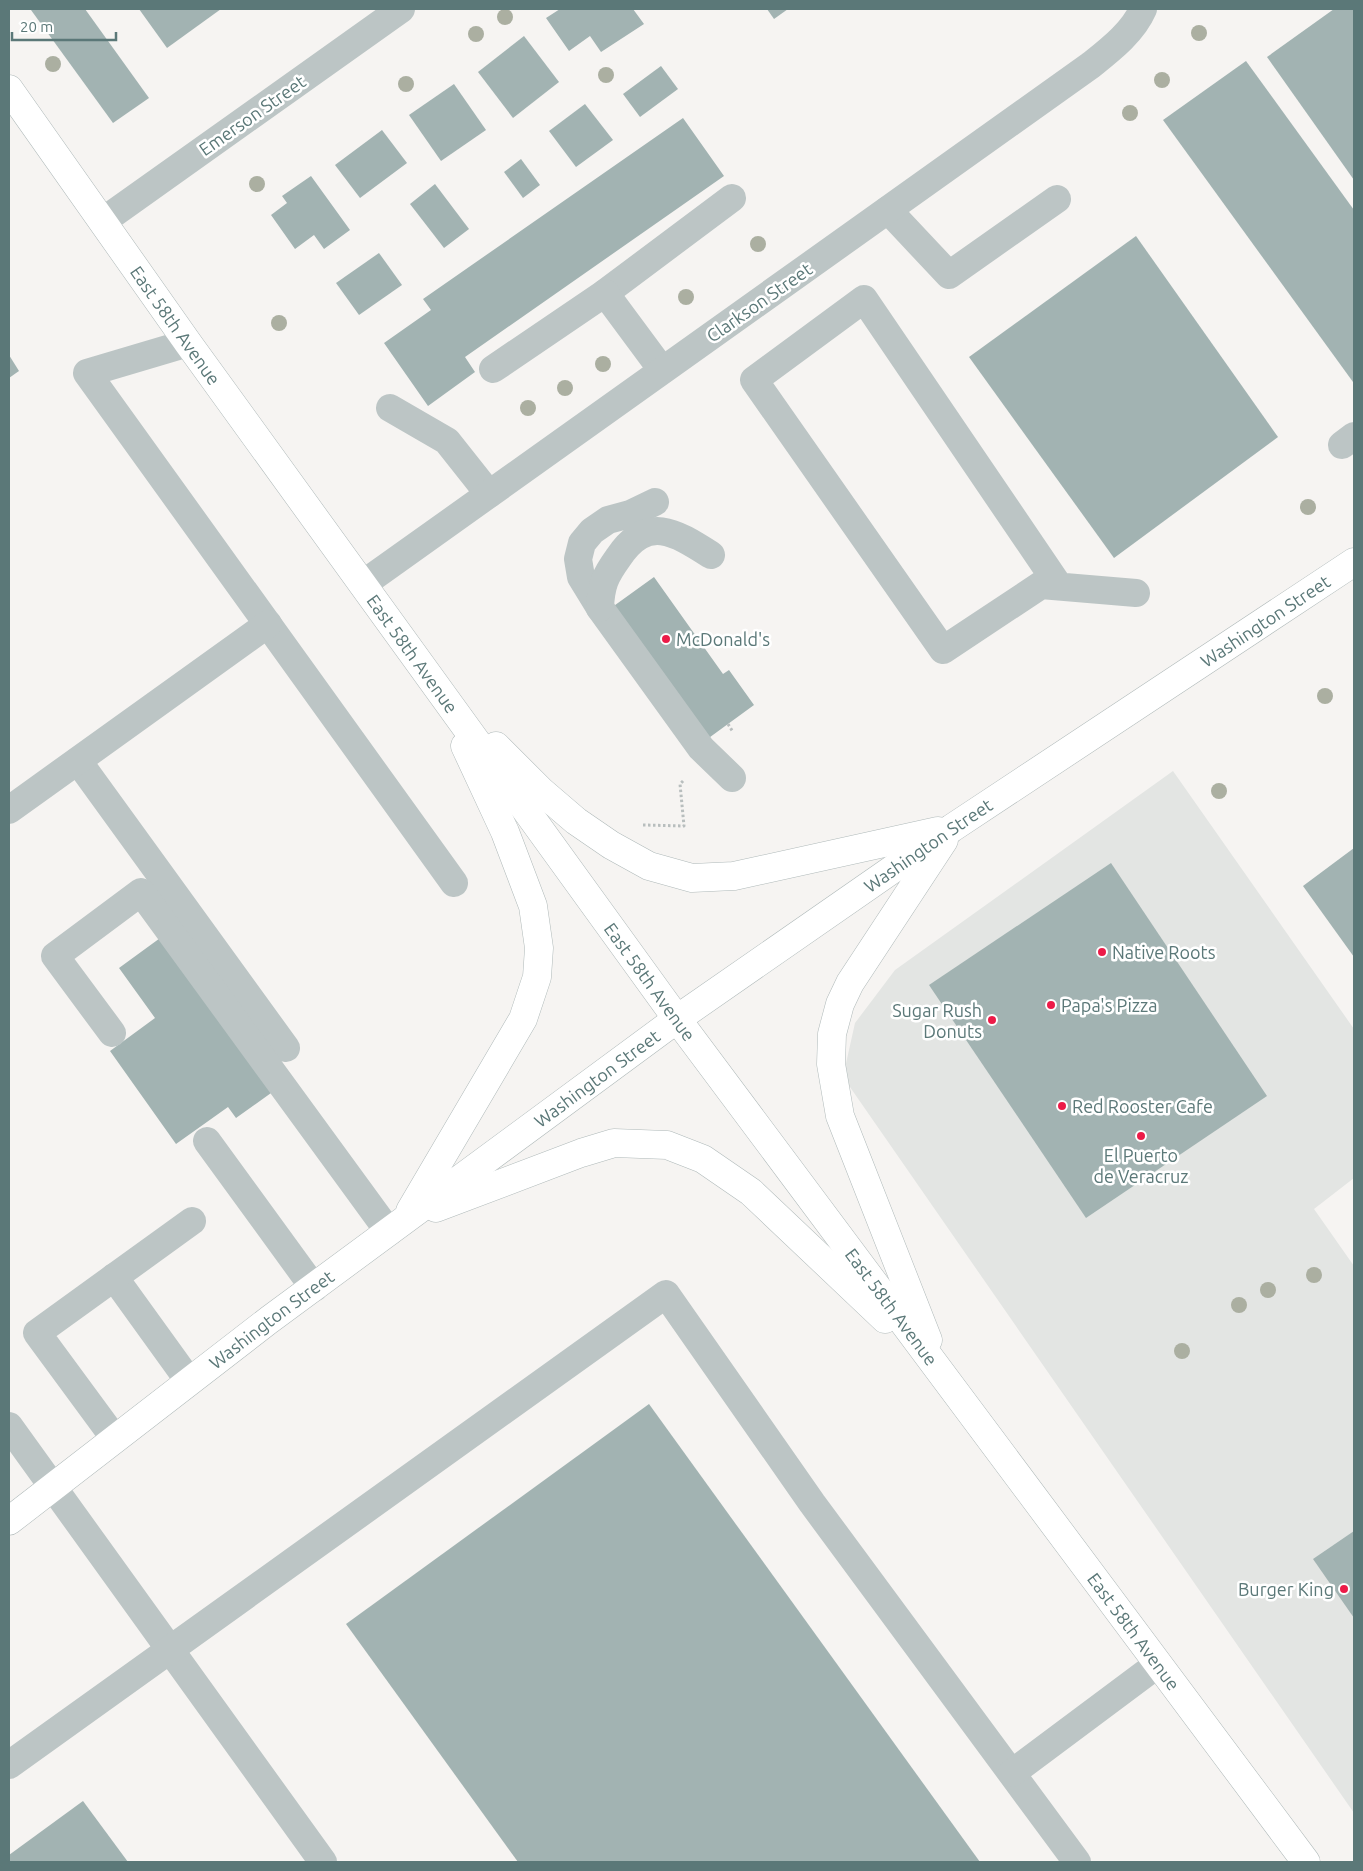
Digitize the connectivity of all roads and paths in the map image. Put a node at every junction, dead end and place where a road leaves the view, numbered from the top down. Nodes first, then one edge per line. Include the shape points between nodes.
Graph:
1 (401, 9) edge
2 (1142, 9) edge
3 (9, 89) edge
4 (732, 198) dead end
5 (1057, 199) dead end
6 (888, 210) junction
7 (103, 221) junction
8 (605, 293) junction
9 (188, 343) junction
10 (493, 369) dead end
11 (662, 370) junction
12 (390, 408) dead end
13 (489, 494) junction
14 (655, 502) dead end
15 (711, 554) dead end
16 (1354, 562) edge
17 (363, 584) junction
18 (1059, 586) junction
19 (1136, 593) dead end
20 (600, 608) junction
21 (268, 624) junction
22 (438, 688) junction
23 (78, 760) junction
24 (732, 778) dead end
25 (684, 780) dead end
26 (9, 810) edge
27 (643, 824) dead end
28 (952, 828) junction
29 (454, 883) dead end
30 (677, 1019) junction
31 (112, 1033) dead end
32 (286, 1048) dead end
33 (207, 1140) dead end
34 (192, 1221) dead end
35 (396, 1226) junction
36 (114, 1277) junction
37 (314, 1288) junction
38 (941, 1372) junction
39 (188, 1381) junction
40 (9, 1426) edge
41 (116, 1439) junction
42 (53, 1486) junction
43 (9, 1520) edge
44 (170, 1649) junction
45 (1158, 1664) junction
46 (9, 1765) edge
47 (1012, 1773) junction
48 (324, 1862) edge
49 (1077, 1862) edge
50 (1306, 1862) edge

1 - 7 street, Emerson Street
2 - 6 street, Clarkson Street via 1129,30 1091,65
3 - 7 main road, East 58th Avenue
4 - 8 street
5 - 6 street via 949,275
6 - 11 street, Clarkson Street
7 - 9 main road, East 58th Avenue
8 - 10 street
8 - 11 street
9 - 17 main road, East 58th Avenue
9 - 21 street via 87,372
11 - 13 street, Clarkson Street
12 - 13 street via 447,441
13 - 17 street, Clarkson Street
14 - 20 street via 608,520 582,543 578,560 581,577
15 - 20 street via 682,536 650,531 636,536 604,579
16 - 28 main road, Washington Street
17 - 22 main road, East 58th Avenue
18 - 18 street via 1041,585 943,650 754,380 864,298
18 - 19 street
20 - 24 street via 701,748
21 - 23 street
21 - 29 street
22 - 28 main road via 576,821 649,866 692,878 734,876
22 - 30 main road, East 58th Avenue
22 - 35 main road via 508,841 533,906 539,948 537,977 523,1019
23 - 26 street
23 - 32 street
25 - 27 path via 680,784 684,826
28 - 30 main road, Washington Street
28 - 38 main road via 850,983 832,1034 831,1064 840,1116
30 - 35 main road, Washington Street
30 - 38 main road, East 58th Avenue
31 - 35 street via 54,956 141,892
33 - 37 street
34 - 36 street
35 - 37 main road, Washington Street
35 - 38 main road via 614,1143 667,1145 703,1159 751,1192
36 - 39 street
36 - 41 street via 37,1333
37 - 39 main road, Washington Street
38 - 45 main road, East 58th Avenue
39 - 41 main road, Washington Street
40 - 42 street
41 - 42 main road, Washington Street
42 - 43 main road, Washington Street
42 - 44 street
44 - 46 street
44 - 47 street via 666,1294 812,1503
44 - 48 street
45 - 47 street
45 - 50 main road, East 58th Avenue
47 - 49 street

